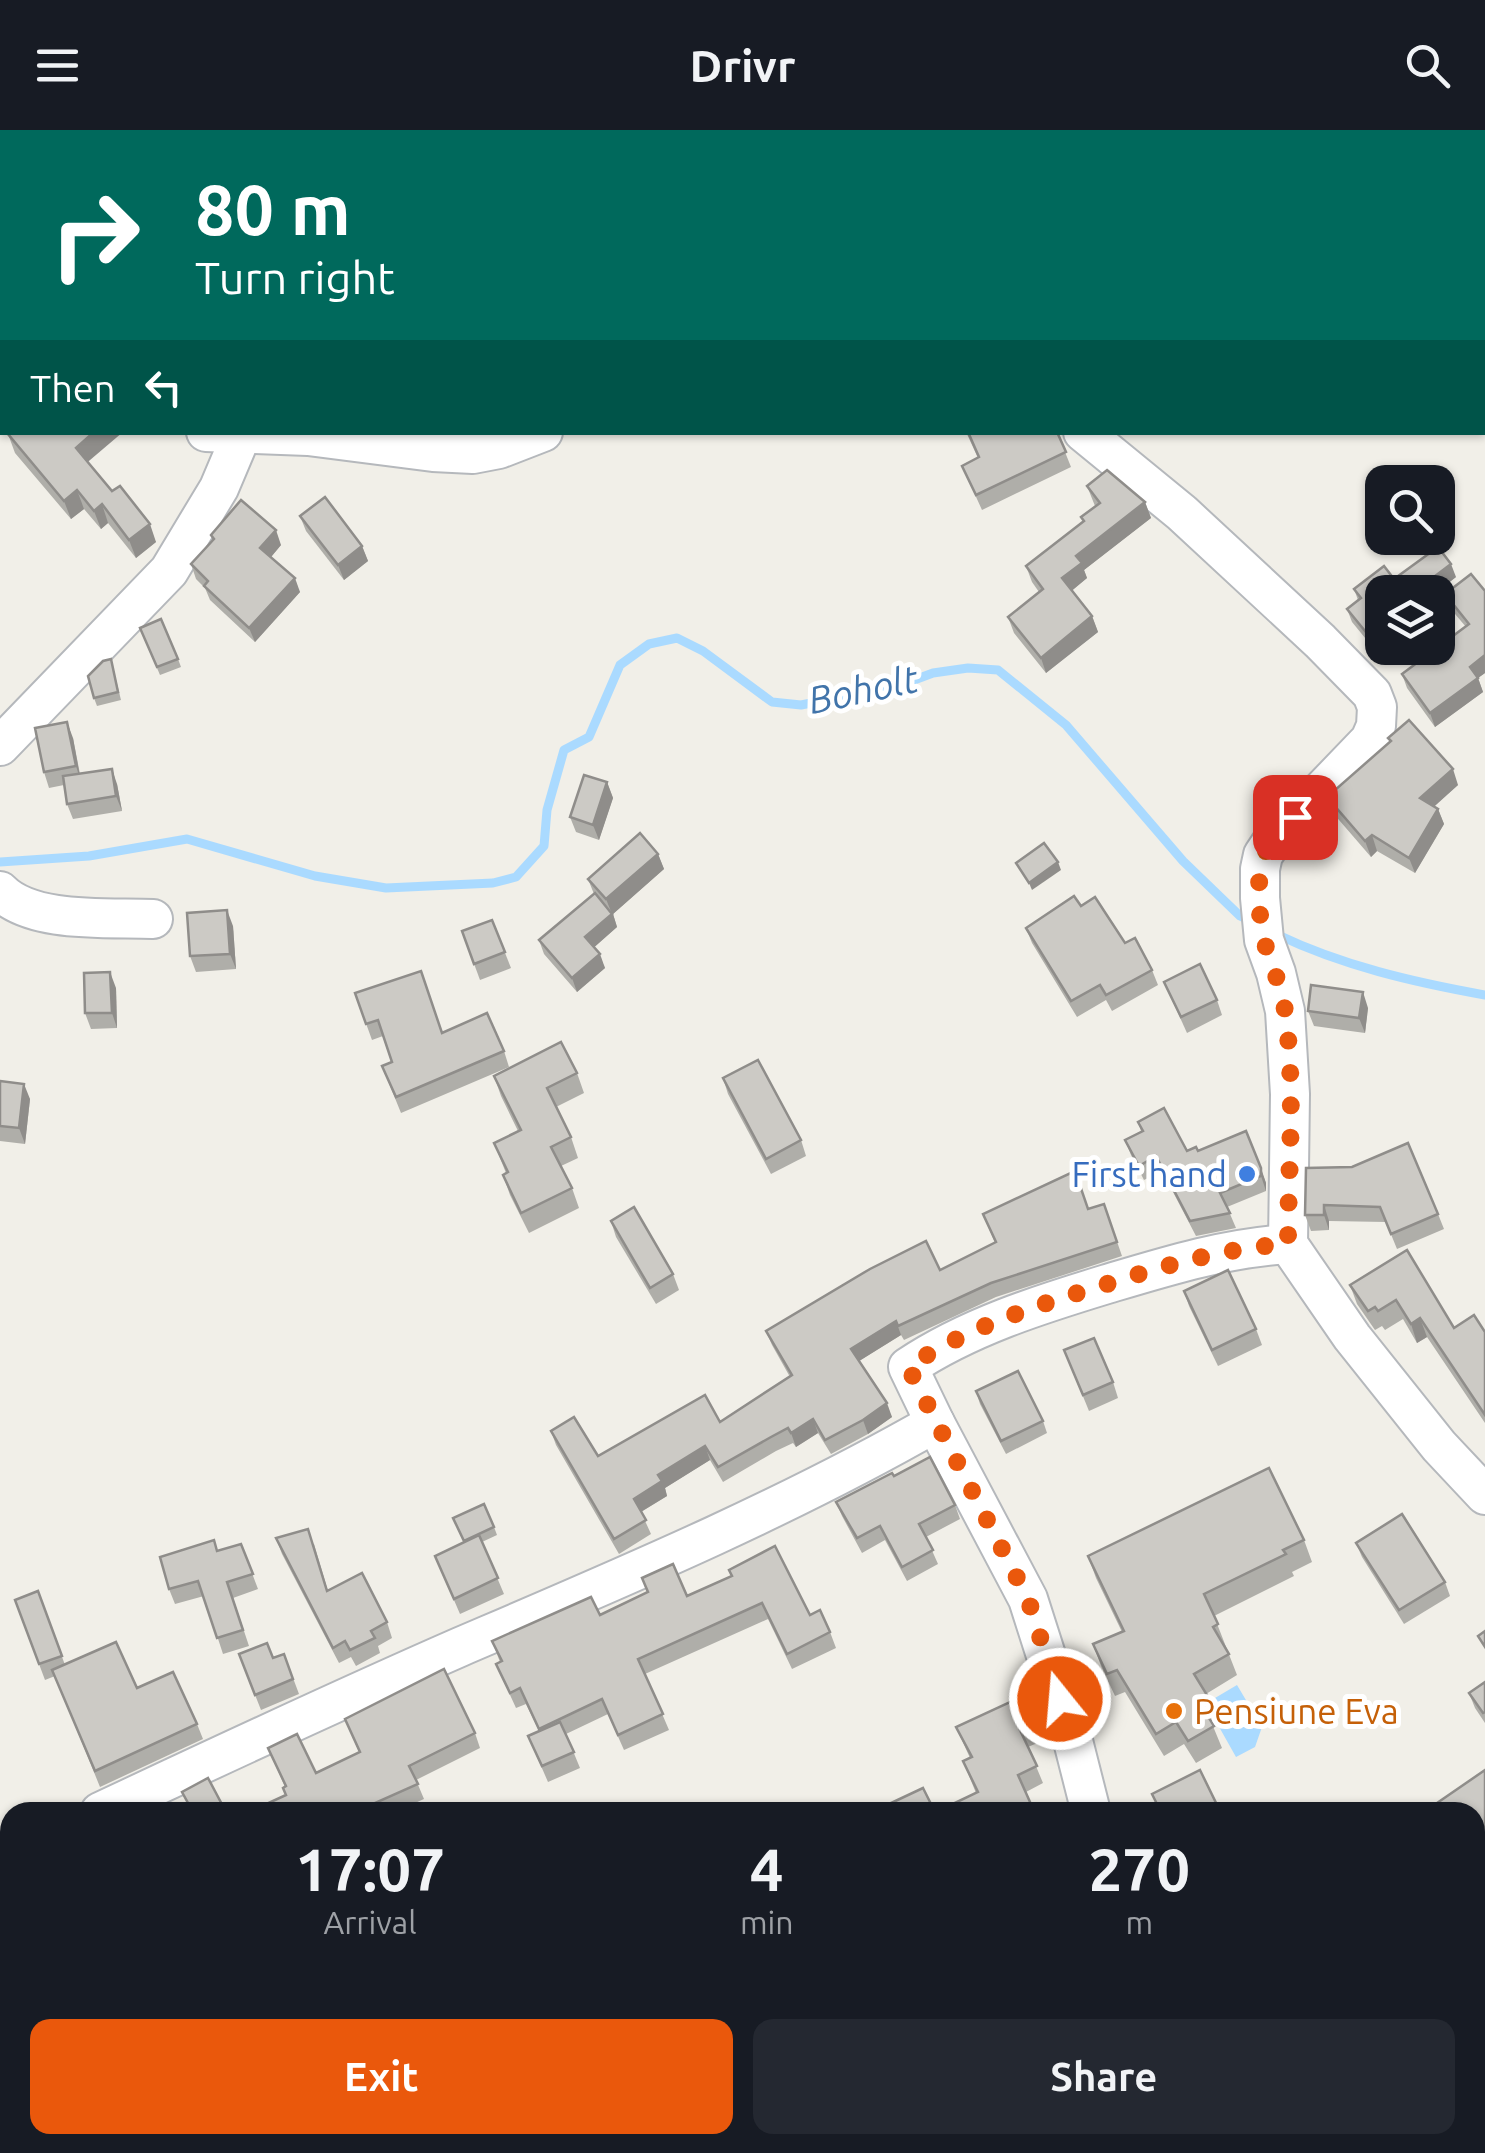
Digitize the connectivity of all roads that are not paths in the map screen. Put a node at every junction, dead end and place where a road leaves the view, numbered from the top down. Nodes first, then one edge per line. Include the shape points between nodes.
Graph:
1 (223, 435) edge
2 (266, 435) edge
3 (536, 435) edge
4 (1087, 435) edge
5 (0, 746) edge
6 (0, 891) edge
7 (154, 919) dead end
8 (1288, 1244) junction
9 (935, 1423) junction
10 (1485, 1495) edge
11 (121, 1802) edge
12 (1088, 1802) edge

1 - 5 street via 219,488 169,571
2 - 3 street via 472,454
4 - 8 street via 1320,641 1377,707 1370,740 1263,855 1264,940 1285,1011
6 - 7 street via 11,902 47,913
8 - 9 street via 1241,1247 1159,1268 936,1348 908,1367
8 - 10 street via 1352,1337
9 - 11 street via 634,1572
9 - 12 street via 1028,1599

